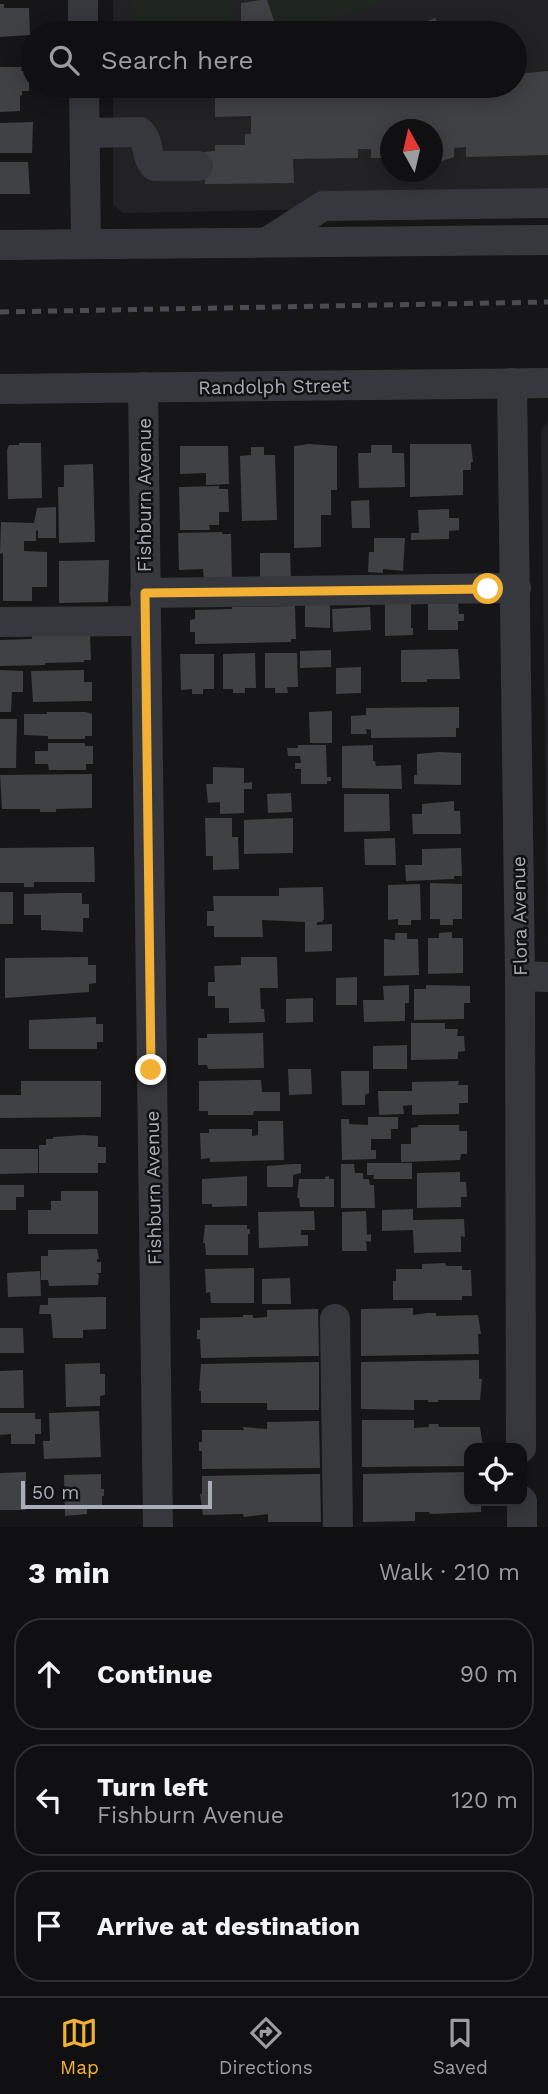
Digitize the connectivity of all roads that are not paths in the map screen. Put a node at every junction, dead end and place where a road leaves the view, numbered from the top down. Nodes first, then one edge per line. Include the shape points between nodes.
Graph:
1 (83, 0) edge
2 (83, 21) edge
3 (84, 98) edge
4 (85, 133) junction
5 (198, 166) dead end
6 (548, 203) edge
7 (548, 240) edge
8 (267, 242) junction
9 (86, 244) junction
10 (0, 245) edge
11 (512, 383) junction
12 (548, 383) edge
13 (143, 387) junction
14 (0, 388) edge
15 (516, 589) junction
16 (145, 607) junction
17 (0, 622) edge
18 (534, 976) edge
19 (534, 1084) edge
20 (335, 1319) dead end
21 (522, 1443) edge
22 (522, 1506) edge
23 (158, 1527) edge
24 (338, 1527) edge
25 (522, 1527) edge

1 - 2 street
3 - 4 street
4 - 5 street via 140,132 155,166
4 - 9 street
6 - 8 street via 323,206
7 - 8 street
8 - 9 street
9 - 10 street
11 - 12 street, Randolph Street
11 - 13 street, Randolph Street
11 - 15 street, Flora Avenue
13 - 14 street, Randolph Street
13 - 16 street, Fishburn Avenue
15 - 16 street
15 - 18 street, Flora Avenue
16 - 17 street
16 - 23 street, Fishburn Avenue
18 - 19 street, Flora Avenue
19 - 21 street, Flora Avenue
20 - 24 street
22 - 25 street

